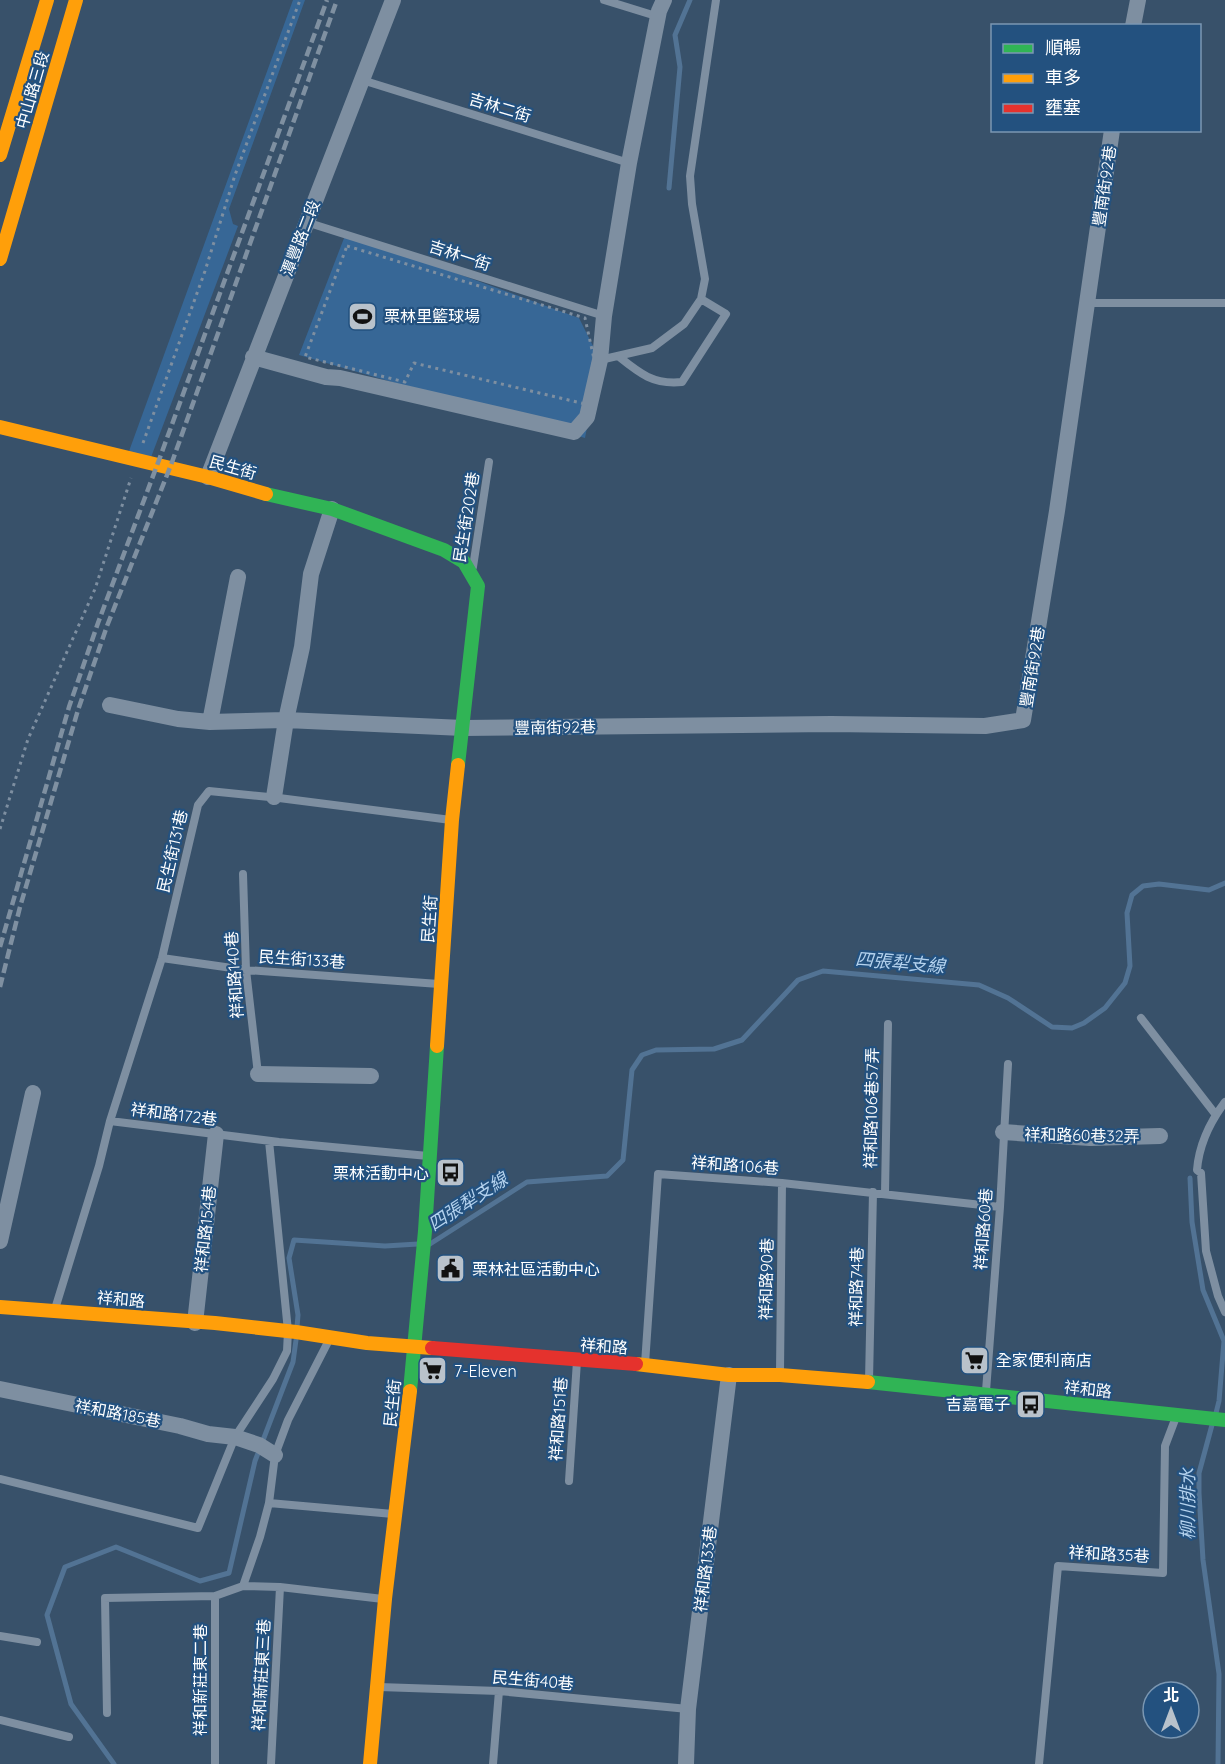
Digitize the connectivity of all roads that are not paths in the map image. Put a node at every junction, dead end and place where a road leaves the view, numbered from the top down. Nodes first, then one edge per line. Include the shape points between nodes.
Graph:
1 (46, 0) edge
2 (76, 0) edge
3 (393, 0) edge
4 (604, 0) edge
5 (716, 0) edge
6 (1138, 0) edge
7 (662, 6) edge
8 (1133, 24) edge
9 (362, 80) junction
10 (1112, 132) edge
11 (0, 155) edge
12 (629, 163) junction
13 (306, 222) junction
14 (0, 259) edge
15 (701, 299) junction
16 (1087, 303) junction
17 (1225, 303) edge
18 (604, 316) junction
19 (618, 356) junction
20 (253, 357) junction
21 (600, 360) junction
22 (0, 427) edge
23 (489, 462) dead end
24 (208, 477) junction
25 (332, 509) junction
26 (472, 576) junction
27 (238, 577) dead end
28 (110, 705) dead end
29 (286, 720) junction
30 (210, 722) junction
31 (463, 728) junction
32 (274, 797) junction
33 (452, 820) junction
34 (243, 874) dead end
35 (162, 958) junction
36 (246, 970) junction
37 (440, 984) junction
38 (1141, 1018) dead end
39 (888, 1024) dead end
40 (1008, 1064) dead end
41 (258, 1074) joint
42 (371, 1076) dead end
43 (33, 1093) dead end
44 (1225, 1102) edge
45 (1216, 1116) junction
46 (110, 1121) junction
47 (1003, 1132) junction
48 (216, 1134) junction
49 (1160, 1136) dead end
50 (269, 1141) junction
51 (430, 1156) junction
52 (782, 1183) junction
53 (873, 1192) junction
54 (885, 1193) junction
55 (1000, 1207) junction
56 (0, 1241) edge
57 (0, 1307) edge
58 (55, 1310) junction
59 (1225, 1312) edge
60 (195, 1323) junction
61 (288, 1331) junction
62 (329, 1339) junction
63 (415, 1348) junction
64 (577, 1360) junction
65 (645, 1365) junction
66 (729, 1375) junction
67 (780, 1376) junction
68 (869, 1382) junction
69 (0, 1390) edge
70 (986, 1395) junction
71 (1176, 1415) junction
72 (1225, 1420) edge
73 (235, 1437) junction
74 (275, 1455) junction
75 (0, 1479) edge
76 (569, 1481) dead end
77 (269, 1503) junction
78 (397, 1514) junction
79 (243, 1586) junction
80 (280, 1587) junction
81 (214, 1596) junction
82 (385, 1599) junction
83 (0, 1636) edge
84 (37, 1642) dead end
85 (376, 1687) junction
86 (500, 1691) junction
87 (688, 1709) junction
88 (107, 1713) dead end
89 (0, 1720) edge
90 (69, 1737) dead end
91 (215, 1764) edge
92 (271, 1764) edge
93 (370, 1764) edge
94 (494, 1764) edge
95 (686, 1764) edge
96 (1039, 1764) edge

1 - 11 street, 中山路三段
2 - 14 street, 中山路三段
3 - 9 street, 潭豐路二段
4 - 7 lane via 656,16
5 - 15 lane via 690,176 705,279
6 - 8 street
7 - 12 street
9 - 12 lane, 吉林二街
9 - 13 street, 潭豐路二段
10 - 16 street, 豐南街92巷
12 - 18 street
13 - 18 lane, 吉林一街
13 - 20 street, 潭豐路二段
15 - 19 lane via 684,324 652,348
15 - 19 lane via 726,314 682,382 665,384 640,374
16 - 17 lane
16 - 31 street, 豐南街92巷 via 1023,720 985,726
18 - 21 street
19 - 21 lane
20 - 21 street via 574,432 587,417
20 - 24 street, 潭豐路二段
22 - 24 street, 民生街
23 - 26 lane, 民生街202巷
24 - 25 street, 民生街
25 - 26 street, 民生街 via 444,550 464,562
25 - 29 street via 311,574 302,646
26 - 31 street, 民生街 via 478,586
27 - 30 street
28 - 30 street
29 - 30 street
29 - 31 street
29 - 32 street
31 - 33 street, 民生街
32 - 33 lane, 民生街131巷
32 - 35 lane, 民生街131巷 via 209,791 198,805
33 - 37 street, 民生街
34 - 36 lane, 祥和路140巷
35 - 36 lane, 民生街133巷
35 - 46 lane, 民生街131巷
36 - 37 lane, 民生街133巷
36 - 41 lane, 祥和路140巷
37 - 51 street, 民生街
38 - 45 lane
39 - 54 lane, 祥和路106巷57弄
40 - 47 lane, 祥和路60巷
41 - 42 street
43 - 56 street
44 - 45 lane
45 - 59 lane via 1198,1154 1197,1170 1201,1173 1206,1251
46 - 48 lane, 祥和路172巷
46 - 58 lane, 祥和路172巷
47 - 49 street, 祥和路60巷32弄 via 1090,1138
47 - 55 lane, 祥和路60巷
48 - 50 lane, 祥和路172巷
48 - 60 street, 祥和路154巷
50 - 51 lane, 祥和路172巷
50 - 61 lane
51 - 63 street, 民生街
52 - 53 lane, 祥和路106巷
52 - 65 lane, 祥和路106巷 via 658,1174
52 - 67 lane, 祥和路90巷
53 - 54 lane, 祥和路106巷
53 - 68 lane, 祥和路74巷
54 - 55 lane, 祥和路106巷
55 - 70 lane, 祥和路60巷
57 - 58 street, 祥和路
58 - 60 street, 祥和路
60 - 61 street, 祥和路
61 - 62 street, 祥和路
61 - 73 lane via 287,1351 273,1379
62 - 63 street, 祥和路
62 - 74 lane
63 - 64 street, 祥和路
63 - 78 street, 民生街
64 - 65 street, 祥和路
64 - 76 lane, 祥和路151巷
65 - 66 street, 祥和路
66 - 67 street, 祥和路
66 - 87 street, 祥和路133巷
67 - 68 street, 祥和路
68 - 70 street, 祥和路
69 - 73 street, 祥和路185巷
70 - 71 street, 祥和路
71 - 72 street, 祥和路
71 - 96 lane, 祥和路35巷 via 1165,1446 1163,1573 1058,1566
73 - 74 street, 祥和路185巷
73 - 75 lane via 198,1528
74 - 77 lane
77 - 78 lane
77 - 79 lane
78 - 82 street, 民生街
79 - 80 lane
79 - 81 lane
80 - 82 lane
80 - 92 lane, 祥和新莊東三巷
81 - 88 lane via 105,1598
81 - 91 lane, 祥和新莊東二巷
82 - 85 street, 民生街
83 - 84 lane
85 - 86 lane, 民生街40巷
85 - 93 street, 民生街
86 - 87 lane, 民生街40巷
86 - 94 lane
87 - 95 street, 祥和路133巷
89 - 90 lane

